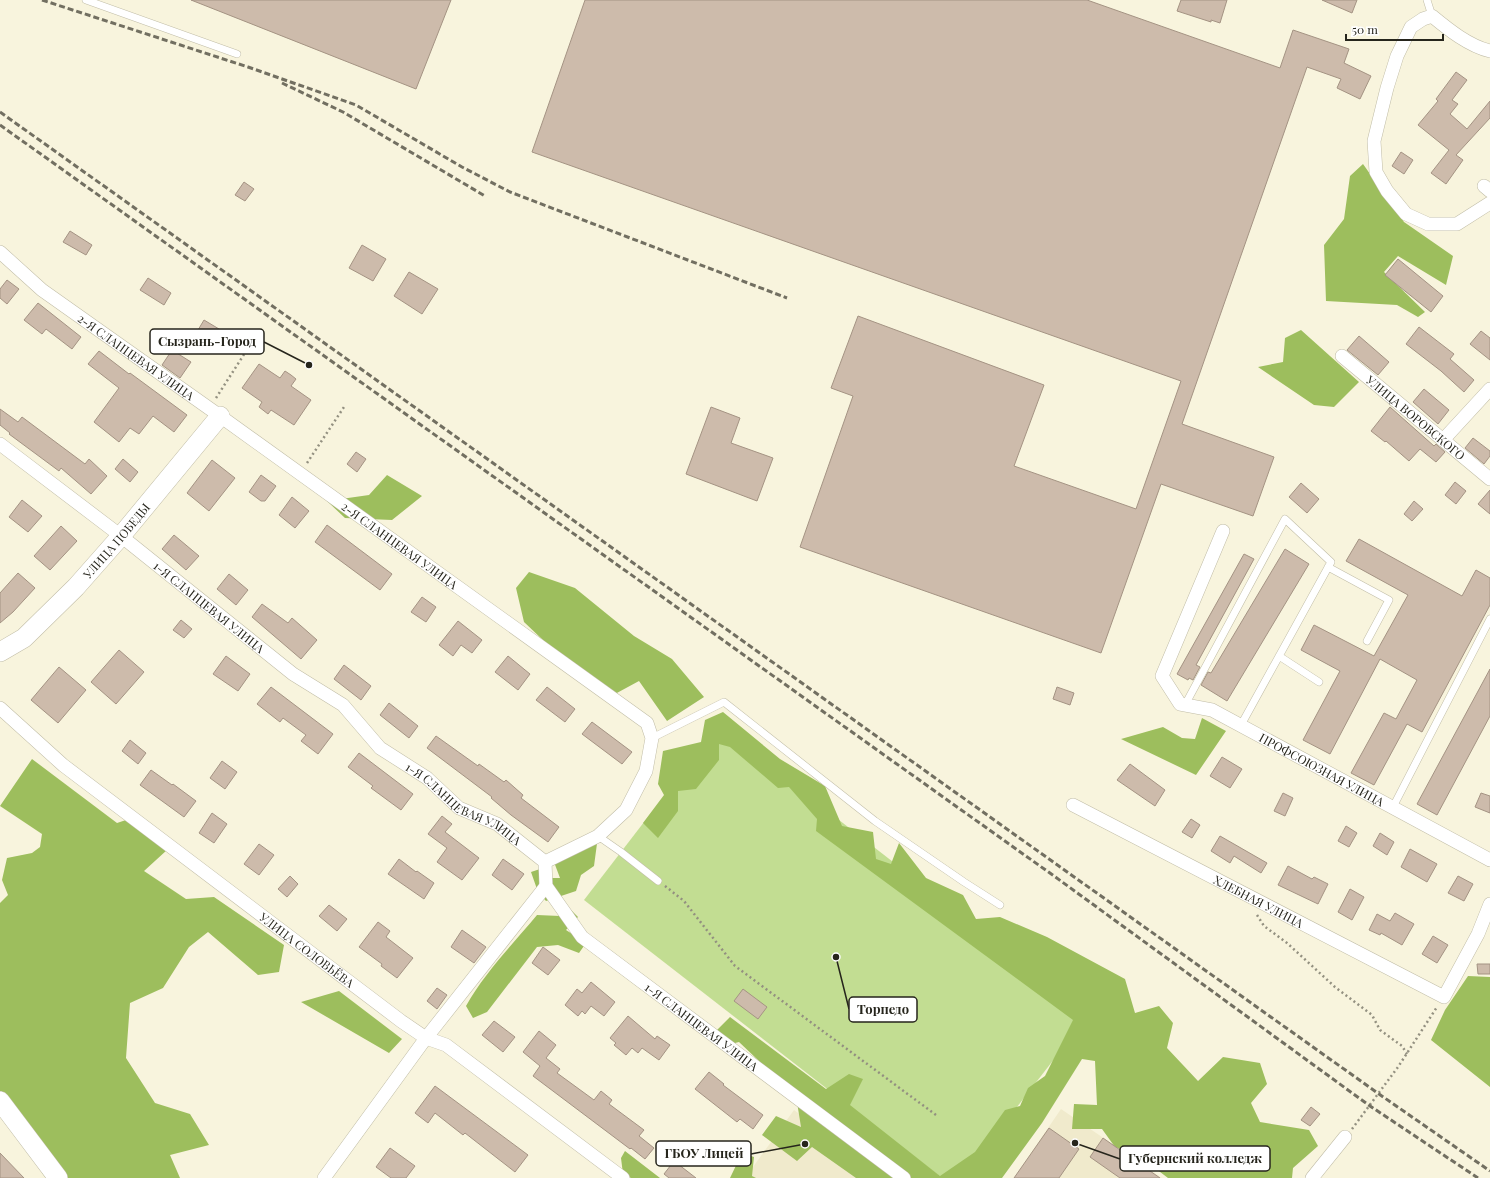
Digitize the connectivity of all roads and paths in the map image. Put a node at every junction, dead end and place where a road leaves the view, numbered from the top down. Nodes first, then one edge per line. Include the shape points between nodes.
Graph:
1 (86, 0) edge
2 (1427, 0) edge
3 (1432, 16) junction
4 (1490, 51) edge
5 (237, 54) dead end
6 (1490, 203) edge
7 (0, 252) edge
8 (252, 342) dead end
9 (1342, 356) dead end
10 (1490, 388) edge
11 (344, 406) dead end
12 (215, 412) junction
13 (1443, 440) junction
14 (0, 444) edge
15 (300, 473) junction
16 (1490, 479) edge
17 (1223, 530) dead end
18 (121, 536) junction
19 (1328, 567) junction
20 (1490, 619) edge
21 (1367, 641) dead end
22 (0, 652) edge
23 (1279, 656) junction
24 (1319, 682) dead end
25 (1185, 705) junction
26 (0, 708) edge
27 (1241, 725) junction
28 (652, 738) junction
29 (1073, 805) dead end
30 (1393, 807) junction
31 (598, 836) junction
32 (1490, 860) edge
33 (545, 862) junction
34 (658, 881) joint
35 (546, 886) junction
36 (1251, 897) junction
37 (1490, 904) edge
38 (1000, 905) dead end
39 (1444, 997) junction
40 (426, 1038) junction
41 (1407, 1054) junction
42 (0, 1101) edge
43 (936, 1115) dead end
44 (1345, 1137) joint
45 (58, 1178) edge
46 (324, 1178) edge
47 (624, 1178) edge
48 (904, 1178) edge
49 (1313, 1178) edge

1 - 5 lane
2 - 3 lane
3 - 4 street via 1458,36
3 - 6 street via 1411,27 1397,56 1374,141 1376,172 1387,191 1406,214 1428,224 1457,224
7 - 12 street, 2-Я СЛАНЦЕВАЯ УЛИЦА via 42,290
8 - 12 path
9 - 13 street, УЛИЦА ВОРОВСКОГО
10 - 13 street
11 - 15 path
12 - 15 street, 2-Я СЛАНЦЕВАЯ УЛИЦА
12 - 18 street, УЛИЦА ПОБЕДЫ
13 - 16 street, УЛИЦА ВОРОВСКОГО
14 - 18 street, 1-Я СЛАНЦЕВАЯ УЛИЦА
15 - 28 street, 2-Я СЛАНЦЕВАЯ УЛИЦА via 647,724
17 - 25 street via 1162,676 1180,704
18 - 22 street, УЛИЦА ПОБЕДЫ via 76,587 24,638
18 - 33 street, 1-Я СЛАНЦЕВАЯ УЛИЦА via 293,674 343,705 380,748 427,778 459,808 497,824
19 - 21 lane via 1389,600
19 - 23 lane
19 - 25 lane via 1331,562 1285,519
20 - 30 lane
23 - 24 lane
23 - 27 lane
25 - 27 street, ПРОФСОЮЗНАЯ УЛИЦА via 1212,710
26 - 40 street, УЛИЦА СОЛОВЬЁВА via 69,770
27 - 30 street, ПРОФСОЮЗНАЯ УЛИЦА
28 - 31 street via 646,771 626,810
28 - 38 lane via 724,702 875,821
29 - 36 street, ХЛЕБНАЯ УЛИЦА
30 - 32 street, ПРОФСОЮЗНАЯ УЛИЦА
31 - 33 street
31 - 34 lane
33 - 35 street
34 - 43 path via 684,901 735,966
35 - 40 street
35 - 48 street, 1-Я СЛАНЦЕВАЯ УЛИЦА via 582,937
36 - 39 street, ХЛЕБНАЯ УЛИЦА
36 - 41 path via 1255,911 1264,926 1372,1015 1380,1030 1402,1046
37 - 39 street via 1478,934
39 - 41 path
40 - 46 street
40 - 47 street, УЛИЦА СОЛОВЬЁВА via 446,1045
41 - 44 path
42 - 45 street
44 - 49 street

